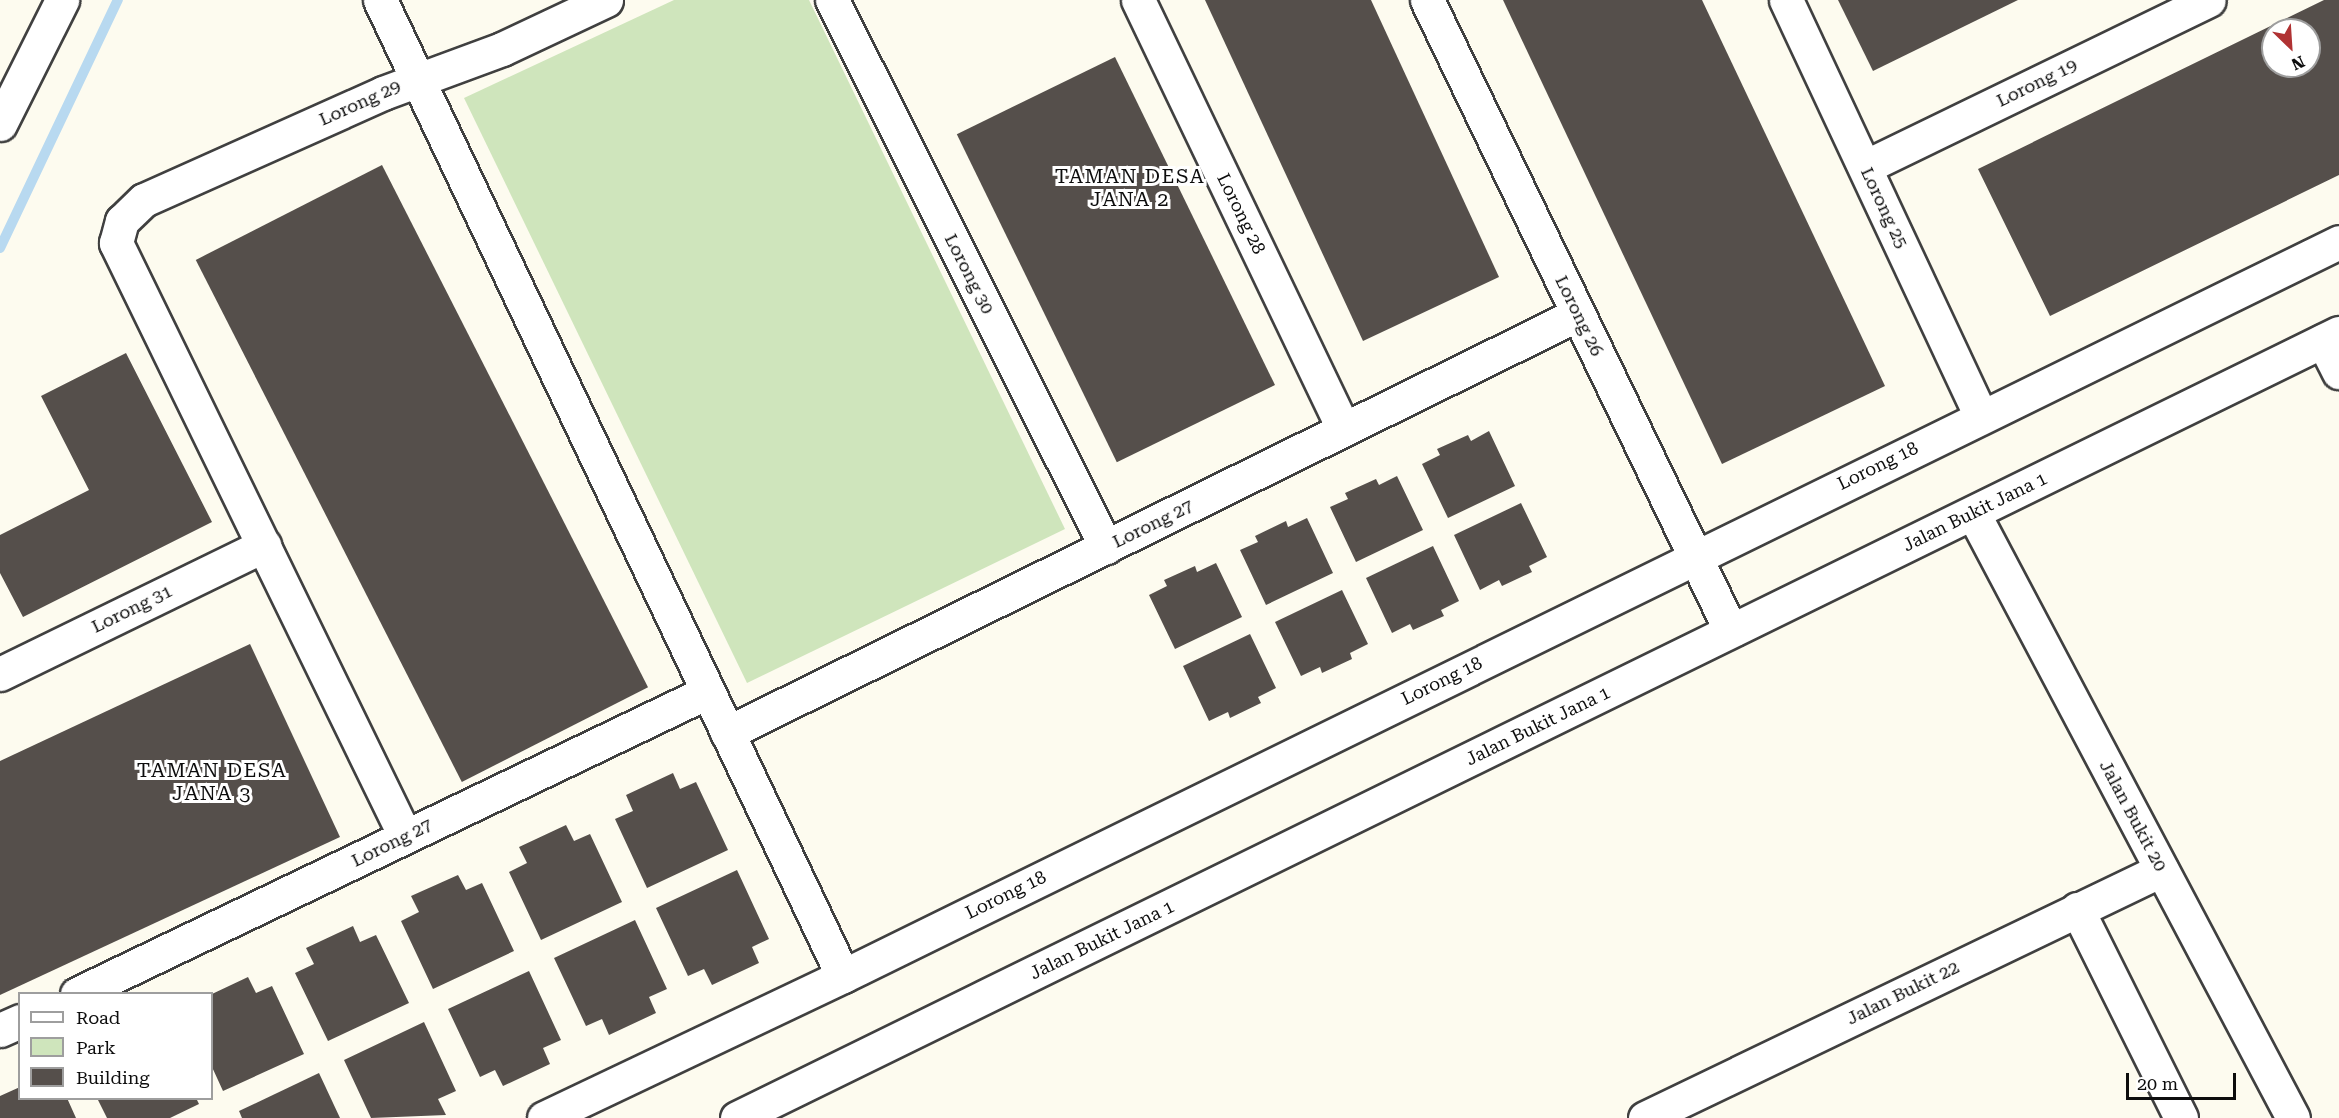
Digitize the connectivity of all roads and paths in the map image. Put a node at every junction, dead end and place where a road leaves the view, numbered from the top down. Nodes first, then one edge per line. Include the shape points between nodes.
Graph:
1 (62, 0) edge
2 (380, 0) edge
3 (606, 0) edge
4 (832, 0) edge
5 (1138, 0) edge
6 (1427, 0) edge
7 (1786, 0) edge
8 (2209, 0) edge
9 (417, 79) junction
10 (0, 124) edge
11 (1865, 167) junction
12 (2339, 242) edge
13 (1578, 314) junction
14 (2331, 337) edge
15 (2339, 372) edge
16 (1980, 416) junction
17 (1344, 429) junction
18 (1973, 513) junction
19 (264, 545) junction
20 (1106, 547) junction
21 (1696, 556) junction
22 (1731, 631) junction
23 (0, 674) edge
24 (707, 692) junction
25 (727, 733) junction
26 (405, 836) junction
27 (2161, 870) junction
28 (2077, 909) junction
29 (843, 976) junction
30 (79, 992) edge
31 (18, 1022) edge
32 (0, 1030) edge
33 (544, 1118) edge
34 (737, 1118) edge
35 (1645, 1118) edge
36 (2181, 1118) edge
37 (2293, 1118) edge

1 - 10 street
2 - 9 street
3 - 9 street, Lorong 29 via 502,49
4 - 20 street, Lorong 30
5 - 17 street, Lorong 28
6 - 13 street, Lorong 26
7 - 11 street, Lorong 25
8 - 11 street, Lorong 19
9 - 19 street, Lorong 29 via 144,200 122,221 116,243
9 - 24 street
11 - 16 street, Lorong 25
12 - 16 street, Lorong 18
13 - 17 street, Lorong 27
13 - 21 street, Lorong 26
14 - 15 street
14 - 18 street, Jalan Bukit Jana 1
16 - 21 street, Lorong 18
17 - 20 street, Lorong 27
18 - 22 street, Jalan Bukit Jana 1
18 - 27 street, Jalan Bukit 20
19 - 23 street, Lorong 31
19 - 26 street
20 - 25 street, Lorong 27
21 - 22 street, Lorong 26
21 - 29 street, Lorong 18
22 - 34 street, Jalan Bukit Jana 1
24 - 25 street
24 - 26 street, Lorong 27
25 - 29 street
26 - 30 street, Lorong 27
27 - 28 street, Jalan Bukit 22
27 - 37 street, Jalan Bukit 20
28 - 35 street, Jalan Bukit 22
28 - 36 street
29 - 33 street, Lorong 18
31 - 32 street

